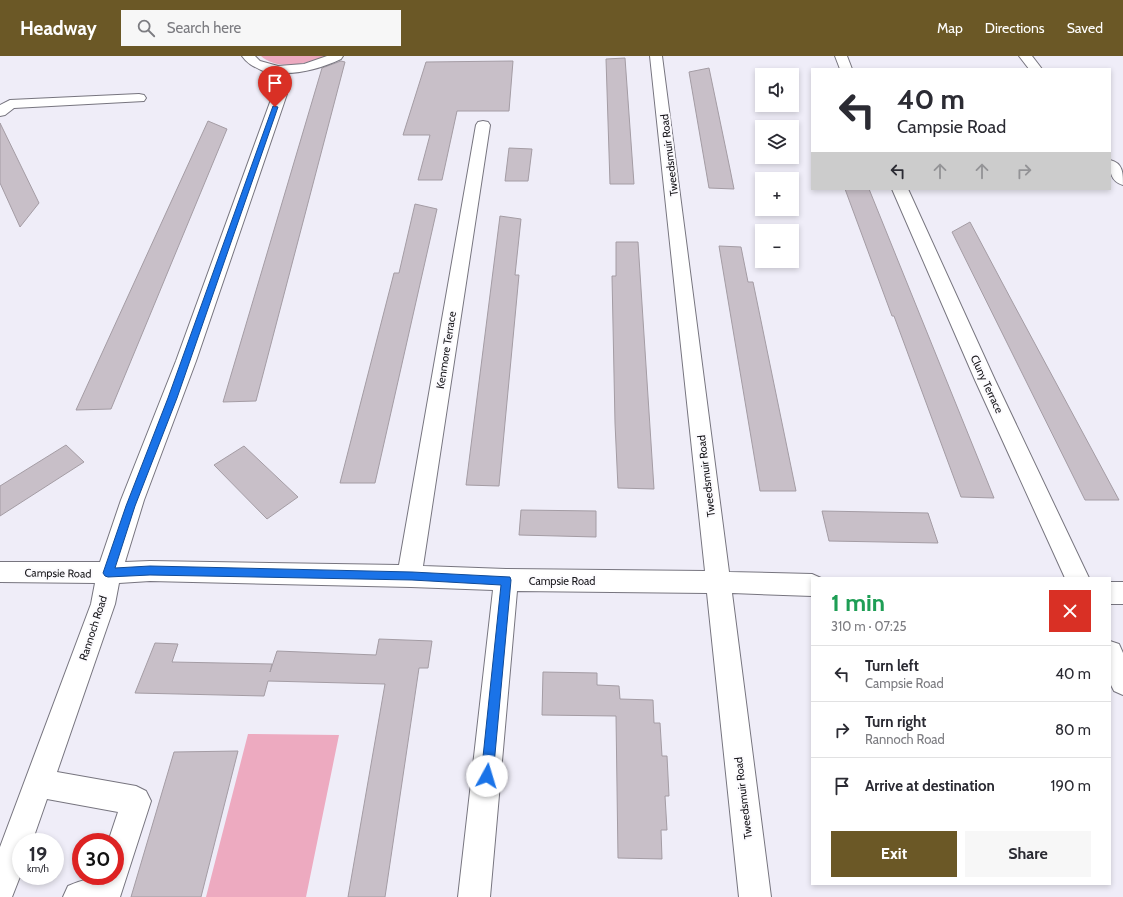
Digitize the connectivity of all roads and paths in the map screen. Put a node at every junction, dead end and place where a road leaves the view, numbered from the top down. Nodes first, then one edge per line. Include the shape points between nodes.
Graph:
1 (248, 56) edge
2 (337, 56) edge
3 (656, 56) edge
4 (840, 56) edge
5 (1025, 56) edge
6 (303, 68) junction
7 (846, 68) edge
8 (1035, 68) edge
9 (271, 69) junction
10 (280, 94) junction
11 (139, 98) dead end
12 (0, 112) edge
13 (483, 125) dead end
14 (1111, 165) edge
15 (1123, 180) edge
16 (900, 190) edge
17 (0, 572) edge
18 (108, 573) junction
19 (412, 576) junction
20 (1077, 577) edge
21 (506, 580) junction
22 (718, 582) junction
23 (811, 585) edge
24 (1111, 593) edge
25 (1123, 593) edge
26 (1111, 655) edge
27 (1123, 682) edge
28 (38, 783) junction
29 (124, 839) edge
30 (109, 885) edge
31 (0, 889) edge
32 (79, 897) edge
33 (474, 897) edge
34 (755, 897) edge

1 - 9 street via 252,62
2 - 6 street
3 - 22 street, Tweedsmuir Road
4 - 7 street
5 - 8 street
6 - 9 street
6 - 10 street, Rannoch Road
9 - 10 street, Rannoch Road via 280,76
10 - 18 street, Rannoch Road
11 - 12 street via 10,104
13 - 19 street, Kenmore Terrace via 411,561
14 - 15 street
16 - 20 street, Cluny Terrace
17 - 18 street, Campsie Road
18 - 19 street, Campsie Road via 150,571
18 - 28 street, Rannoch Road via 103,604
19 - 21 street, Campsie Road
21 - 22 street, Campsie Road
21 - 33 street
22 - 23 street, Campsie Road
22 - 34 street, Tweedsmuir Road
24 - 25 street
26 - 27 street
28 - 29 street via 136,801
28 - 31 street, Rannoch Road
30 - 32 street via 108,889

